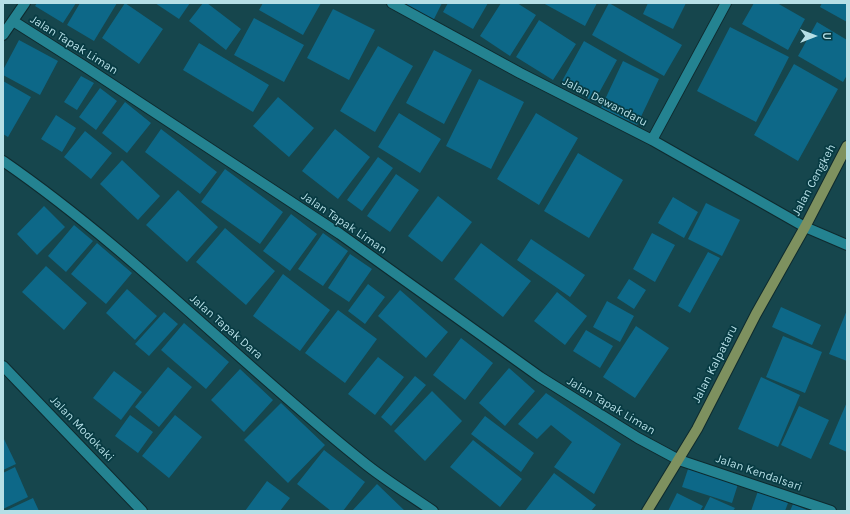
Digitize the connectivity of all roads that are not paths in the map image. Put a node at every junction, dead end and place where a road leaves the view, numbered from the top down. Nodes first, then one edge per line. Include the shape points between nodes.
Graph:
1 (25, 3) edge
2 (392, 3) edge
3 (726, 3) edge
4 (13, 21) junction
5 (3, 36) edge
6 (652, 140) junction
7 (847, 146) edge
8 (3, 161) edge
9 (804, 227) junction
10 (847, 245) edge
11 (3, 366) edge
12 (679, 460) junction
13 (142, 511) edge
14 (433, 511) edge
15 (647, 511) edge
16 (831, 511) edge

1 - 4 street, Jalan Tapak Liman
2 - 6 street, Jalan Dewandaru via 520,73
3 - 6 street
4 - 5 street
4 - 12 street, Jalan Tapak Liman via 340,234 540,377 638,438
6 - 9 street, Jalan Dewandaru
7 - 9 main road, Jalan Cengkeh
8 - 14 street, Jalan Tapak Dara via 44,190 174,298 364,463
9 - 10 street, Jalan Dewandaru
9 - 12 main road, Jalan Kalpataru
11 - 13 street, Jalan Modokaki
12 - 15 main road, Jalan Kalpataru
12 - 16 street, Jalan Kendalsari

